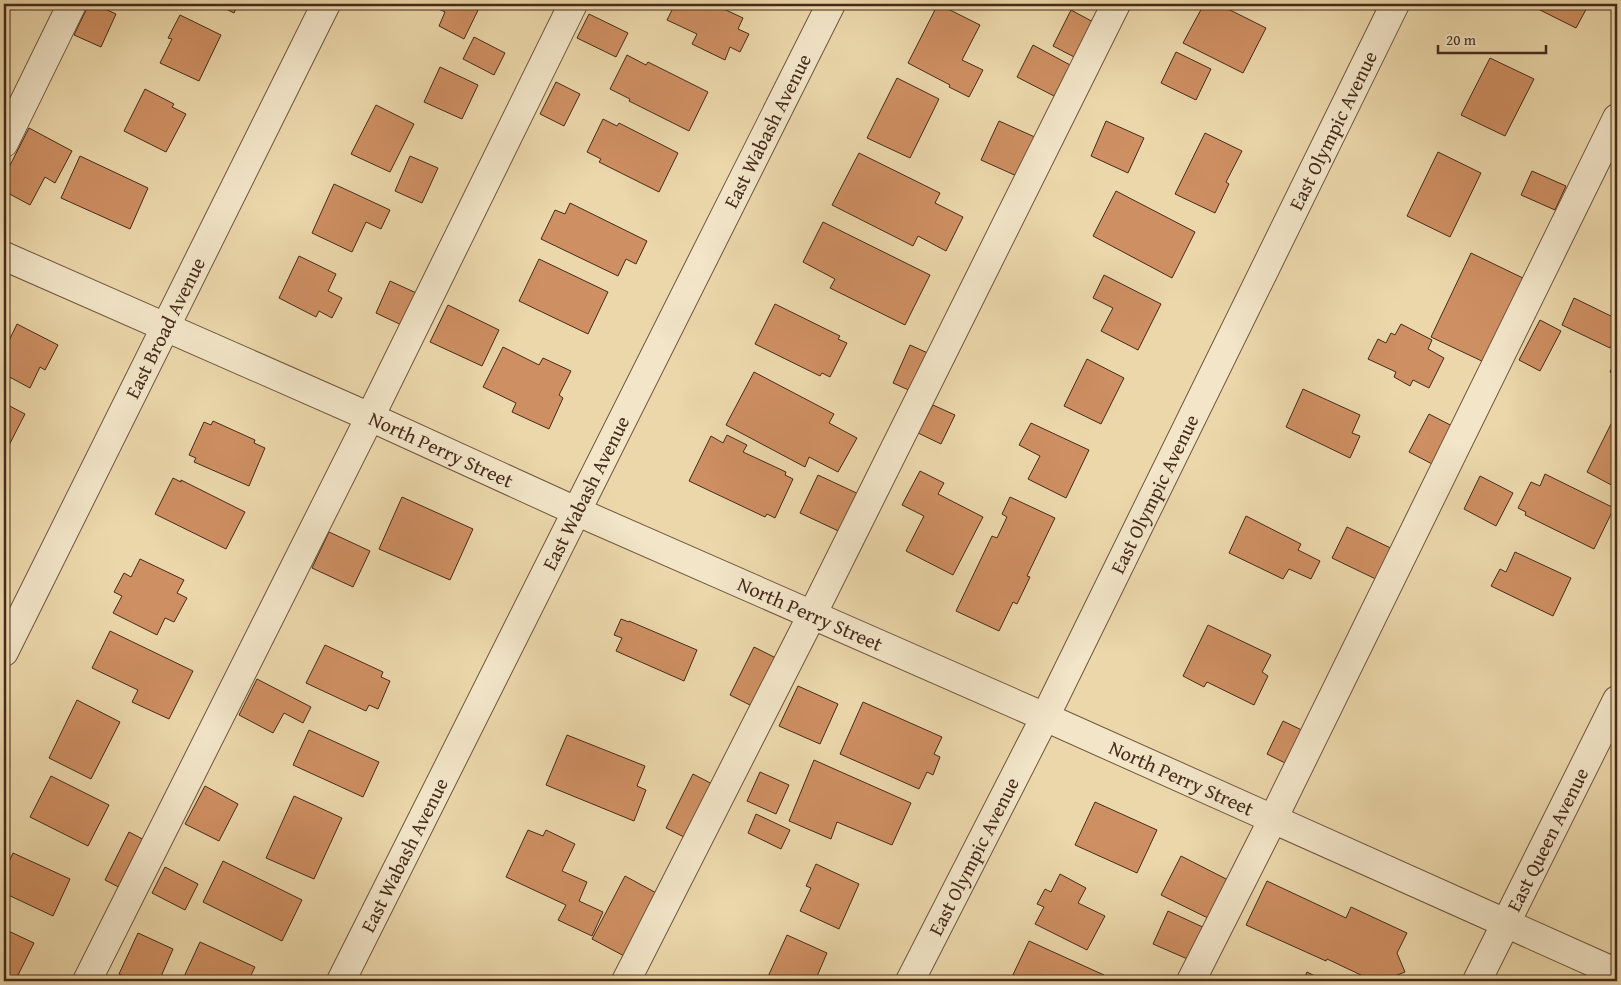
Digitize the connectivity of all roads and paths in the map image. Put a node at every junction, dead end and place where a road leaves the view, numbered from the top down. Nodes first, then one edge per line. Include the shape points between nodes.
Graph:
1 (72, 4) edge
2 (326, 4) edge
3 (573, 4) edge
4 (831, 4) edge
5 (1116, 4) edge
6 (1395, 4) edge
7 (1617, 118) edge
8 (4, 143) edge
9 (4, 256) edge
10 (166, 327) junction
11 (370, 417) junction
12 (578, 512) junction
13 (812, 615) junction
14 (4, 652) edge
15 (1617, 700) edge
16 (1045, 717) junction
17 (1273, 819) junction
18 (1507, 923) junction
19 (1617, 972) edge
20 (87, 981) edge
21 (341, 981) edge
22 (626, 981) edge
23 (910, 981) edge
24 (1191, 981) edge
25 (1477, 981) edge

1 - 8 street
2 - 10 street, East Broad Avenue
3 - 11 street
4 - 12 street, East Wabash Avenue
5 - 13 street
6 - 16 street, East Olympic Avenue
7 - 17 street
9 - 10 street, North Perry Street
10 - 11 street, North Perry Street
10 - 14 street, East Broad Avenue
11 - 12 street, North Perry Street
11 - 20 street
12 - 13 street, North Perry Street
12 - 21 street, East Wabash Avenue
13 - 16 street, North Perry Street
13 - 22 street
15 - 18 street, East Queen Avenue
16 - 17 street, North Perry Street
16 - 23 street, East Olympic Avenue
17 - 18 street, North Perry Street
17 - 24 street
18 - 19 street, North Perry Street
18 - 25 street, East Queen Avenue

